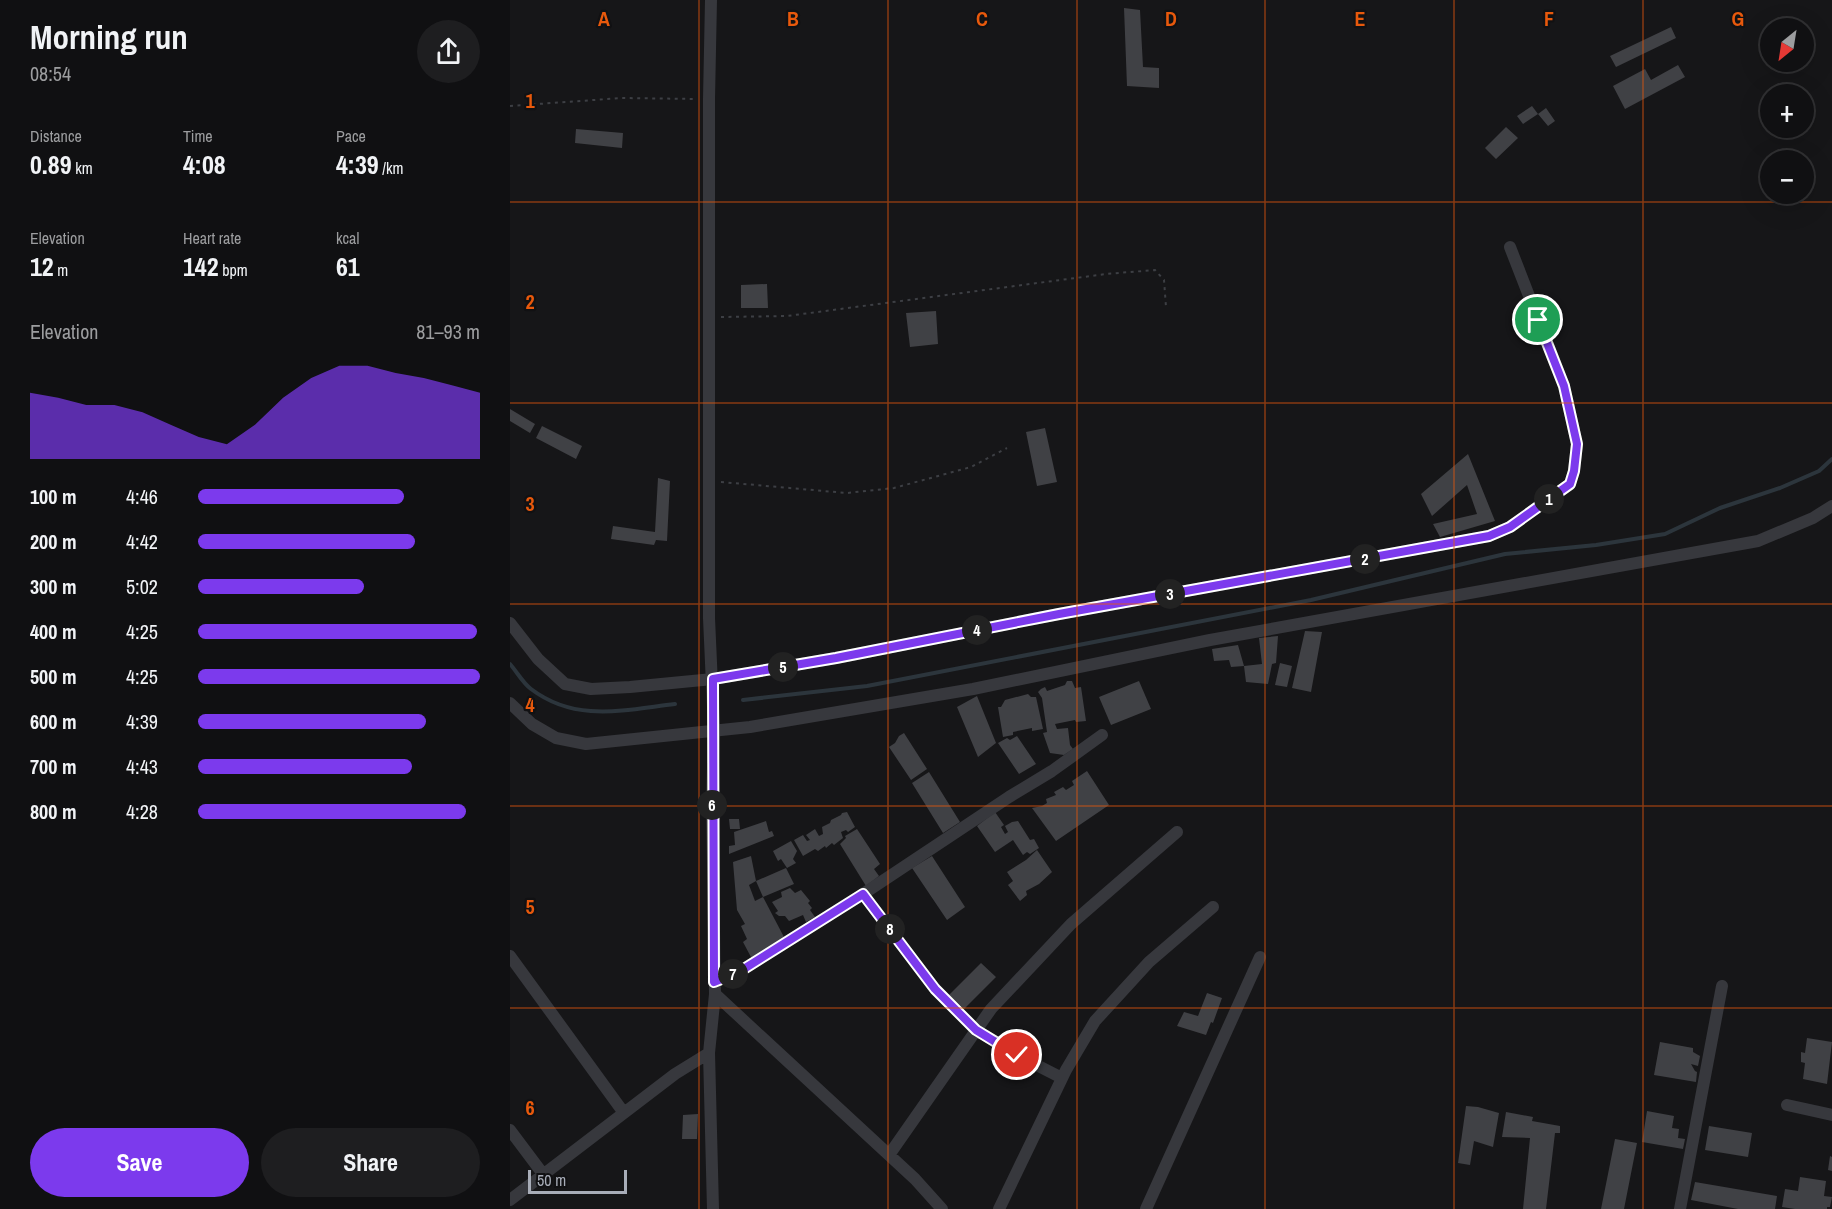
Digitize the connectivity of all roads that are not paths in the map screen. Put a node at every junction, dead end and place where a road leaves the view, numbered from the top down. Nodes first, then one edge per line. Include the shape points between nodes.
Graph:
1 (711, 0) edge
2 (1510, 247) dead end
3 (1832, 506) edge
4 (510, 623) edge
5 (713, 679) junction
6 (510, 703) edge
7 (714, 730) junction
8 (1101, 735) dead end
9 (1177, 832) dead end
10 (863, 894) junction
11 (1213, 907) dead end
12 (510, 956) edge
13 (1260, 957) dead end
14 (1722, 986) dead end
15 (715, 988) junction
16 (976, 1030) junction
17 (709, 1053) junction
18 (1062, 1078) junction
19 (1787, 1104) dead end
20 (624, 1113) junction
21 (1832, 1115) edge
22 (510, 1130) edge
23 (889, 1155) junction
24 (543, 1174) junction
25 (510, 1200) edge
26 (713, 1209) edge
27 (942, 1209) edge
28 (999, 1209) edge
29 (1146, 1209) edge
30 (1680, 1209) edge

1 - 5 street via 709,618
2 - 5 street via 1564,386 1577,444 1570,484 1510,527 1489,536
3 - 7 street via 1758,541 1210,640 972,689
4 - 5 street via 538,659 565,684 591,689
5 - 7 street
6 - 7 street via 532,724 556,738 586,744
7 - 15 street
8 - 10 street
9 - 16 street via 1071,924
10 - 15 street
10 - 16 street via 935,989
11 - 18 street via 1149,962 1095,1021
12 - 20 street
13 - 29 street
14 - 30 street
15 - 17 street
15 - 23 street
16 - 18 street
16 - 23 street
17 - 20 street
17 - 26 street
18 - 28 street
19 - 21 street
20 - 24 street
22 - 24 street
23 - 27 street
24 - 25 street

